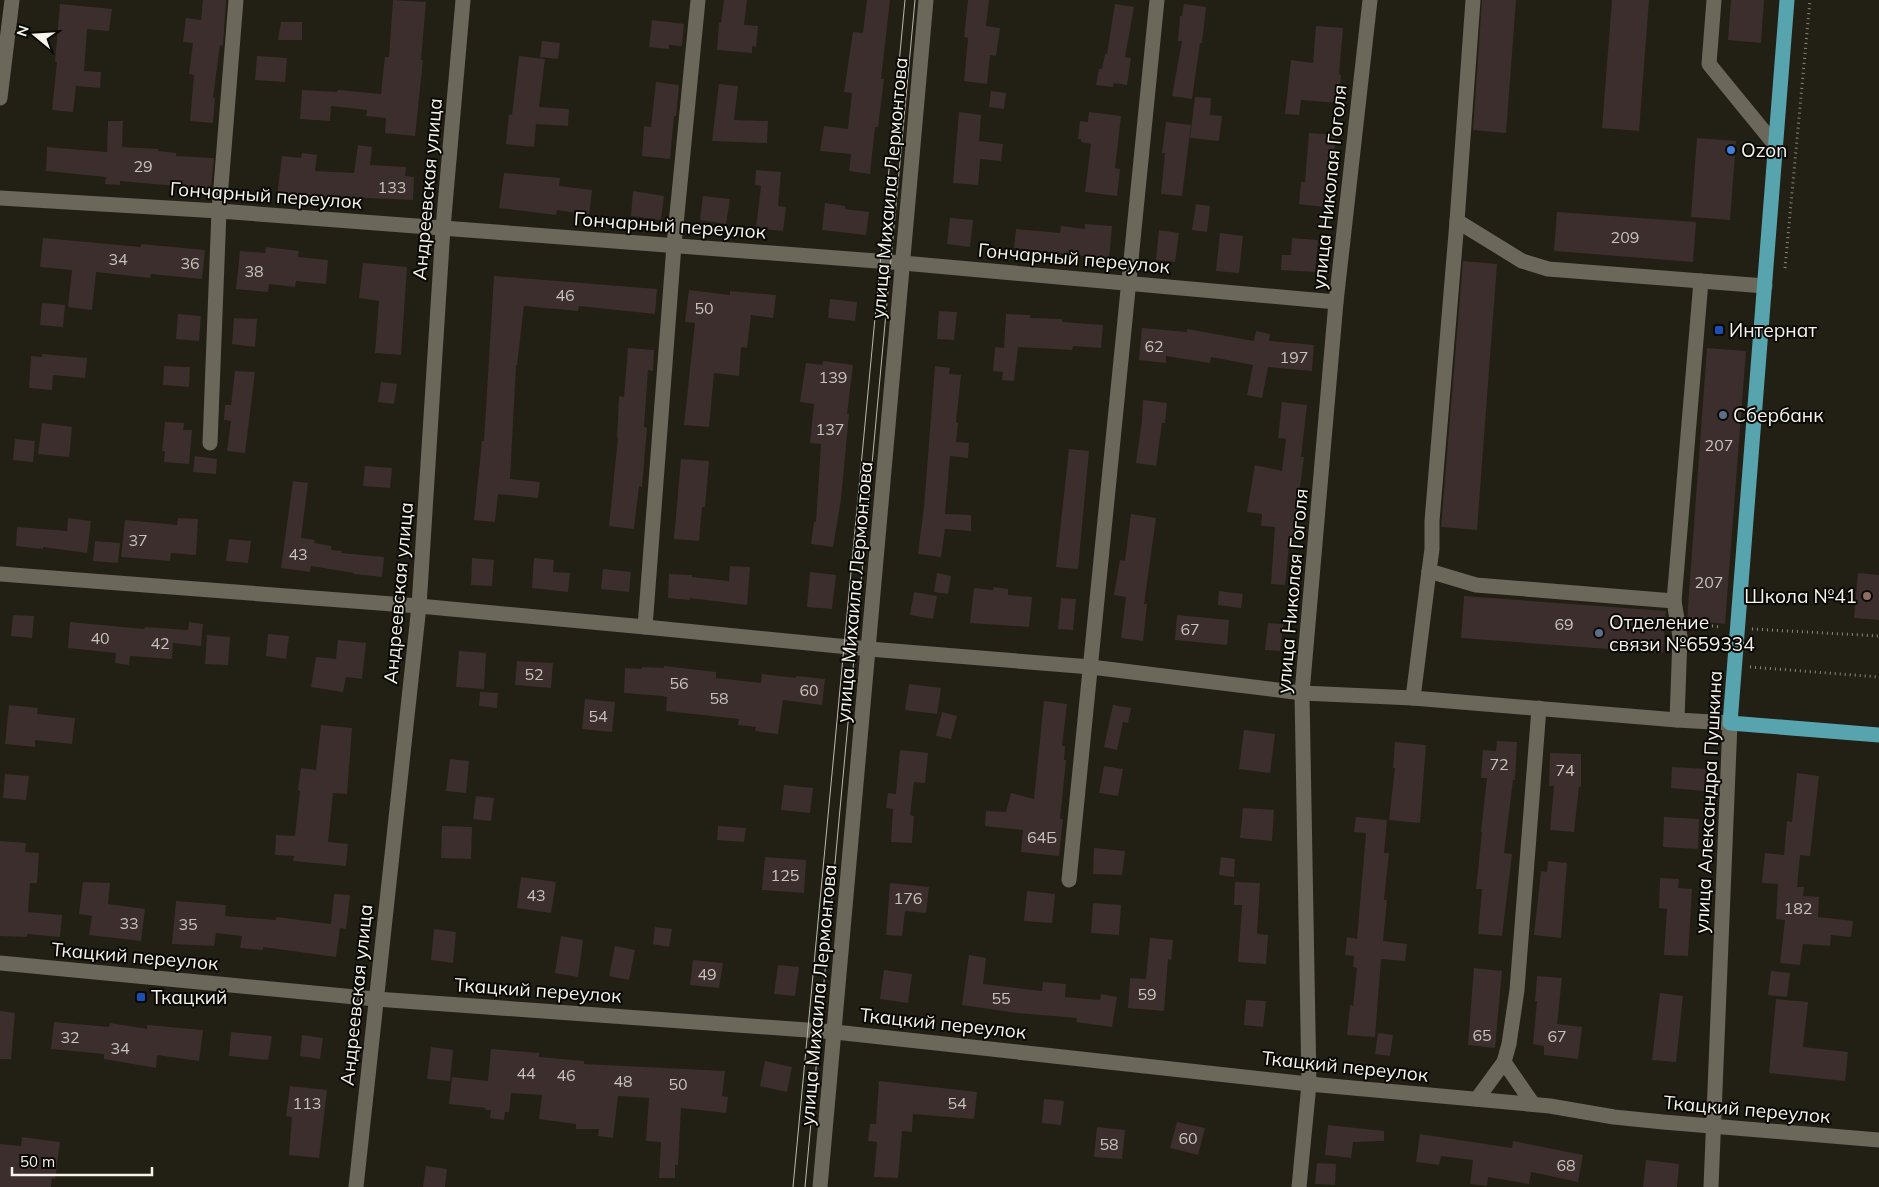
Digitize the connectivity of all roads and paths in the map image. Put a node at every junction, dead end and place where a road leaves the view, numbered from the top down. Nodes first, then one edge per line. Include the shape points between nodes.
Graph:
1 (12, 0) edge
2 (236, 0) edge
3 (463, 0) edge
4 (698, 0) edge
5 (926, 0) edge
6 (1157, 0) edge
7 (1370, 0) edge
8 (1474, 0) edge
9 (1714, 0) edge
10 (1787, 0) edge
11 (1810, 0) edge
12 (0, 98) edge
13 (1776, 146) junction
14 (0, 198) edge
15 (219, 211) junction
16 (1457, 221) junction
17 (442, 228) junction
18 (674, 245) junction
19 (903, 262) junction
20 (1784, 275) dead end
21 (1701, 281) junction
22 (1130, 283) junction
23 (1765, 286) junction
24 (1336, 302) junction
25 (210, 443) dead end
26 (1429, 571) junction
27 (0, 574) edge
28 (1674, 601) junction
29 (420, 606) junction
30 (1712, 626) dead end
31 (645, 627) junction
32 (1744, 628) junction
33 (1879, 636) edge
34 (1750, 638) dead end
35 (869, 650) junction
36 (1748, 658) dead end
37 (1091, 667) junction
38 (1879, 677) edge
39 (1302, 692) junction
40 (1413, 698) junction
41 (1539, 708) junction
42 (1677, 720) junction
43 (1730, 723) junction
44 (1879, 735) edge
45 (1069, 880) dead end
46 (0, 963) edge
47 (376, 998) junction
48 (835, 1032) junction
49 (1504, 1062) junction
50 (1309, 1084) junction
51 (1477, 1099) junction
52 (1533, 1104) junction
53 (1712, 1125) junction
54 (1879, 1140) edge
55 (356, 1187) edge
56 (820, 1187) edge
57 (1299, 1187) edge
58 (1711, 1187) edge

1 - 12 street
2 - 15 street
3 - 17 street, Андреевская улица
4 - 18 street
5 - 19 street, улица Михаила Лермонтова
6 - 22 street
7 - 24 street, улица Николая Гоголя
8 - 16 street
9 - 13 street via 1709,64
10 - 13 main road, улица Александра Пушкина
11 - 20 path
13 - 23 main road, улица Александра Пушкина
14 - 15 street, Гончарный переулок
15 - 17 street, Гончарный переулок
15 - 25 street
16 - 21 street via 1522,261 1548,270
16 - 26 street
17 - 18 street, Гончарный переулок
17 - 29 street, Андреевская улица
18 - 19 street, Гончарный переулок
18 - 31 street
19 - 22 street, Гончарный переулок
19 - 35 street, улица Михаила Лермонтова
21 - 23 street
21 - 28 street
22 - 24 street, Гончарный переулок
22 - 37 street
23 - 32 main road, улица Александра Пушкина
24 - 39 street, улица Николая Гоголя
26 - 28 street via 1476,585
26 - 40 street
27 - 29 street
28 - 42 street via 1680,637
29 - 31 street
29 - 47 street, Андреевская улица
30 - 32 path
31 - 35 street
32 - 33 path
32 - 34 path
32 - 43 main road, улица Александра Пушкина
35 - 37 street
35 - 48 street, улица Михаила Лермонтова
36 - 38 path via 1747,667
37 - 39 street
37 - 45 street
39 - 40 street
39 - 50 street, улица Николая Гоголя
40 - 41 street
41 - 42 street
41 - 49 street via 1517,990
42 - 43 street
43 - 44 main road
43 - 53 street, улица Александра Пушкина
46 - 47 street, Ткацкий переулок
47 - 48 street, Ткацкий переулок
47 - 55 street, Андреевская улица
48 - 50 street, Ткацкий переулок
48 - 56 street, улица Михаила Лермонтова
49 - 51 street
49 - 52 street
50 - 51 street, Ткацкий переулок
50 - 57 street, улица Николая Гоголя
51 - 52 street, Ткацкий переулок
52 - 53 street, Ткацкий переулок via 1614,1117
53 - 54 street, Ткацкий переулок
53 - 58 street, улица Александра Пушкина

